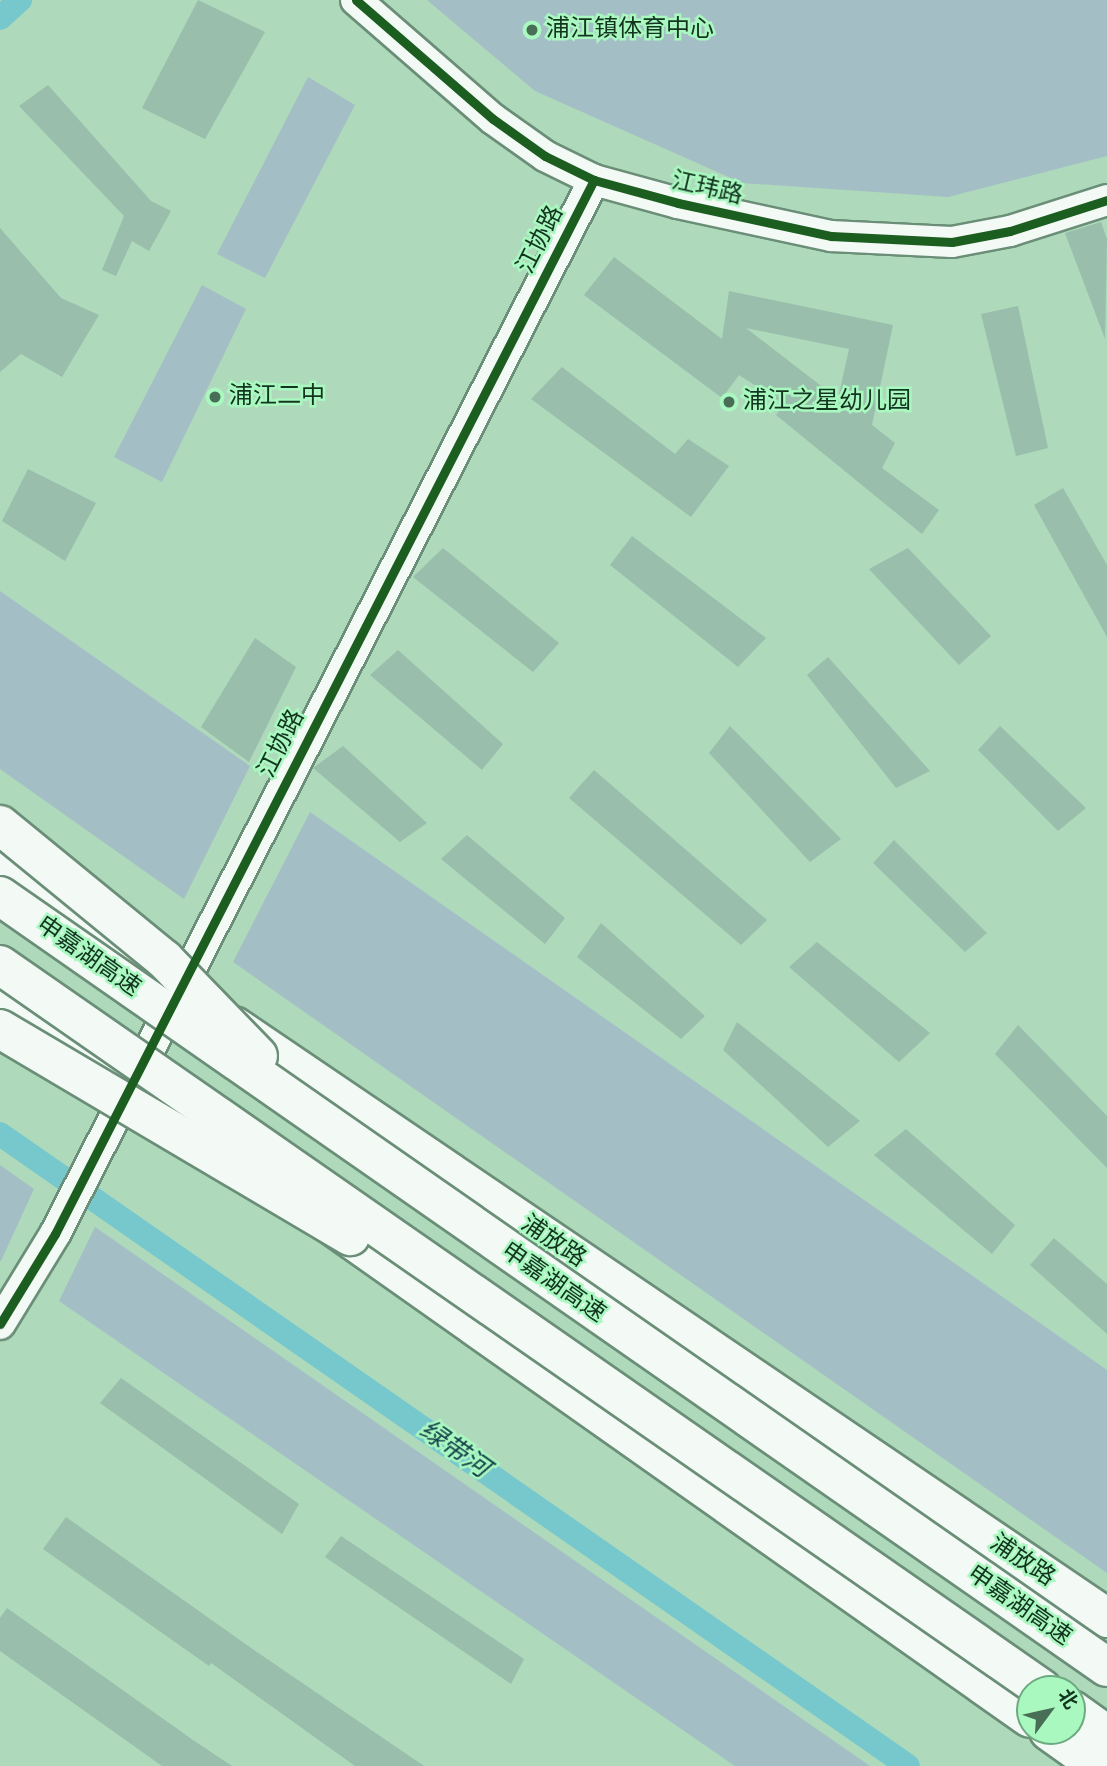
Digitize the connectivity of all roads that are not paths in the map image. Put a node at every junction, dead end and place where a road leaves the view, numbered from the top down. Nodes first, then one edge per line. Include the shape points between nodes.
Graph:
1 (356, 0) edge
2 (594, 180) junction
3 (1107, 200) edge
4 (0, 825) edge
5 (0, 863) edge
6 (0, 896) edge
7 (0, 965) edge
8 (179, 988) junction
9 (0, 993) edge
10 (0, 1028) edge
11 (132, 1084) junction
12 (321, 1121) junction
13 (509, 1319) junction
14 (0, 1324) edge
15 (1107, 1619) edge
16 (1107, 1667) edge
17 (1021, 1675) edge
18 (1016, 1708) edge
19 (1086, 1720) edge
20 (1107, 1735) edge
21 (1069, 1745) edge
22 (1098, 1766) edge

1 - 2 street, 江玮路 via 493,119 545,156
2 - 3 street, 江玮路 via 678,204 831,236 952,242 1010,231
2 - 8 street, 江协路
4 - 12 main road, bridge via 164,959
5 - 8 main road, 浦放路
6 - 12 main road, 申嘉湖高速, bridge
7 - 13 main road, bridge
8 - 11 street, 江协路
8 - 15 main road, 浦放路
9 - 11 main road
10 - 13 main road, bridge via 372,1249
11 - 14 street, 江协路 via 55,1234
11 - 18 main road
12 - 16 main road, 申嘉湖高速, bridge
13 - 17 main road, bridge
19 - 20 main road
21 - 22 main road

